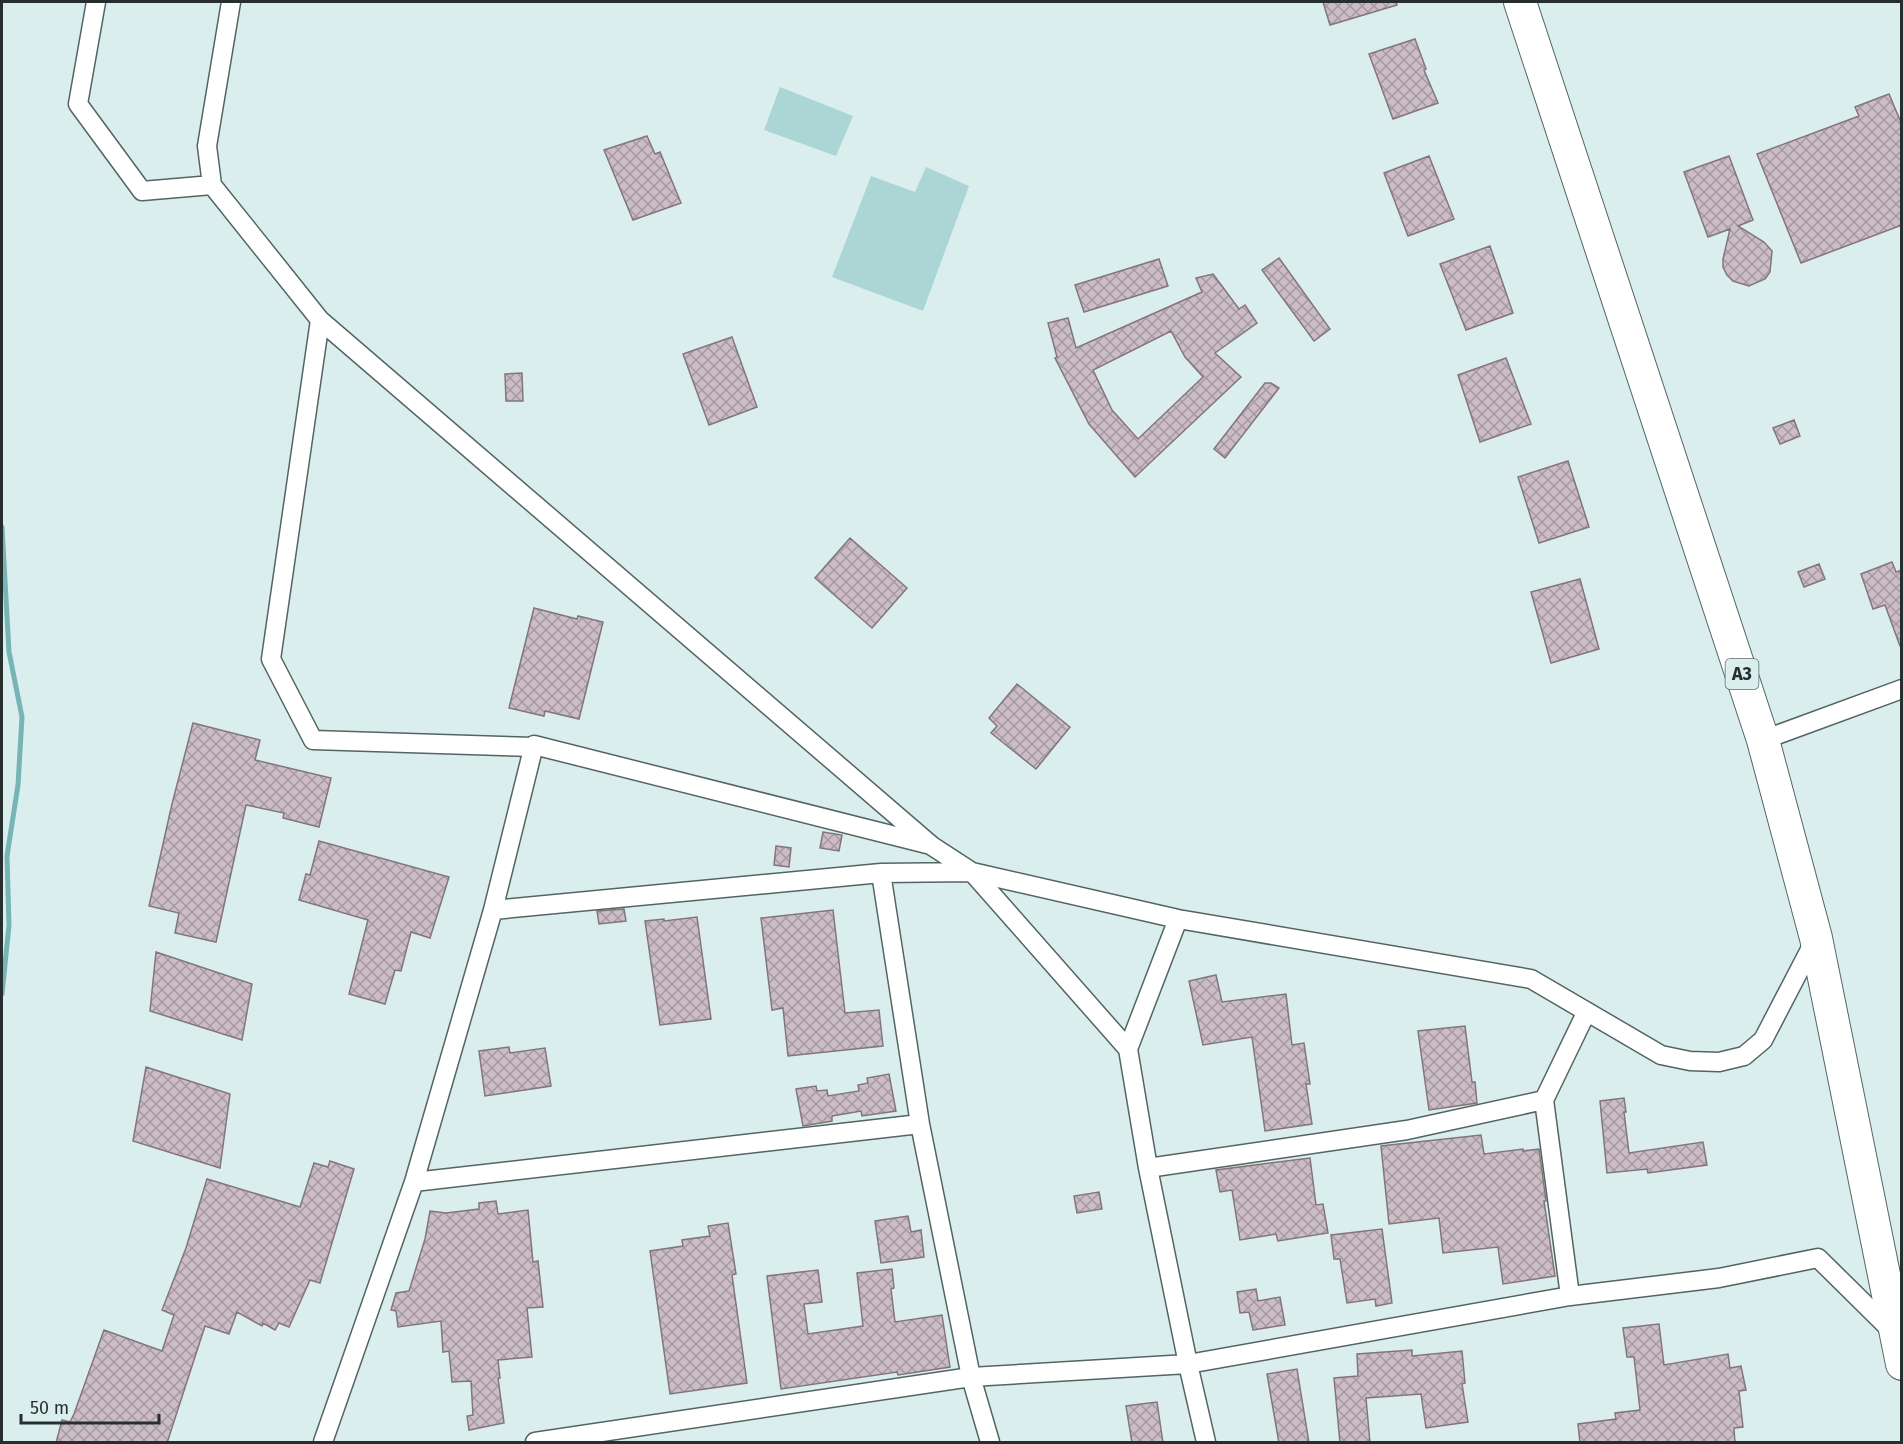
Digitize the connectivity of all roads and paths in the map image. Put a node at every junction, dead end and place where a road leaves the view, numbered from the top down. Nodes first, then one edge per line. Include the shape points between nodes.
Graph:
1 (96, 2) edge
2 (231, 2) edge
3 (1520, 2) edge
4 (212, 185) junction
5 (320, 320) junction
6 (1902, 689) edge
7 (1763, 740) junction
8 (533, 747) junction
9 (932, 846) junction
10 (972, 872) junction
11 (881, 873) junction
12 (494, 910) junction
13 (1178, 919) junction
14 (1816, 938) junction
15 (1586, 1013) junction
16 (1128, 1049) junction
17 (1544, 1100) junction
18 (920, 1124) junction
19 (1148, 1168) junction
20 (414, 1182) junction
21 (1570, 1296) junction
22 (1899, 1350) edge
23 (1188, 1364) junction
24 (971, 1377) junction
25 (323, 1443) edge
26 (535, 1443) edge
27 (990, 1443) edge
28 (1206, 1443) edge

1 - 4 street via 78,104 142,191
2 - 4 street via 207,146
3 - 7 highway, A3
4 - 5 street
5 - 8 street via 271,659 313,740
5 - 9 street
6 - 7 street
7 - 14 highway, A3
8 - 9 street
8 - 12 street
9 - 10 street
10 - 11 street
10 - 13 street
10 - 16 street
11 - 12 street
11 - 18 street
12 - 20 street
13 - 15 street via 1531,979
13 - 16 street
14 - 15 street via 1764,1040 1744,1056 1719,1062 1661,1055
14 - 22 highway, A3
15 - 17 street
16 - 19 street
17 - 19 street via 1407,1130
17 - 21 street
18 - 20 street
18 - 24 street
19 - 23 street
20 - 25 street
21 - 22 street via 1719,1278 1818,1258
21 - 23 street
23 - 24 street
23 - 28 street
24 - 26 street
24 - 27 street

